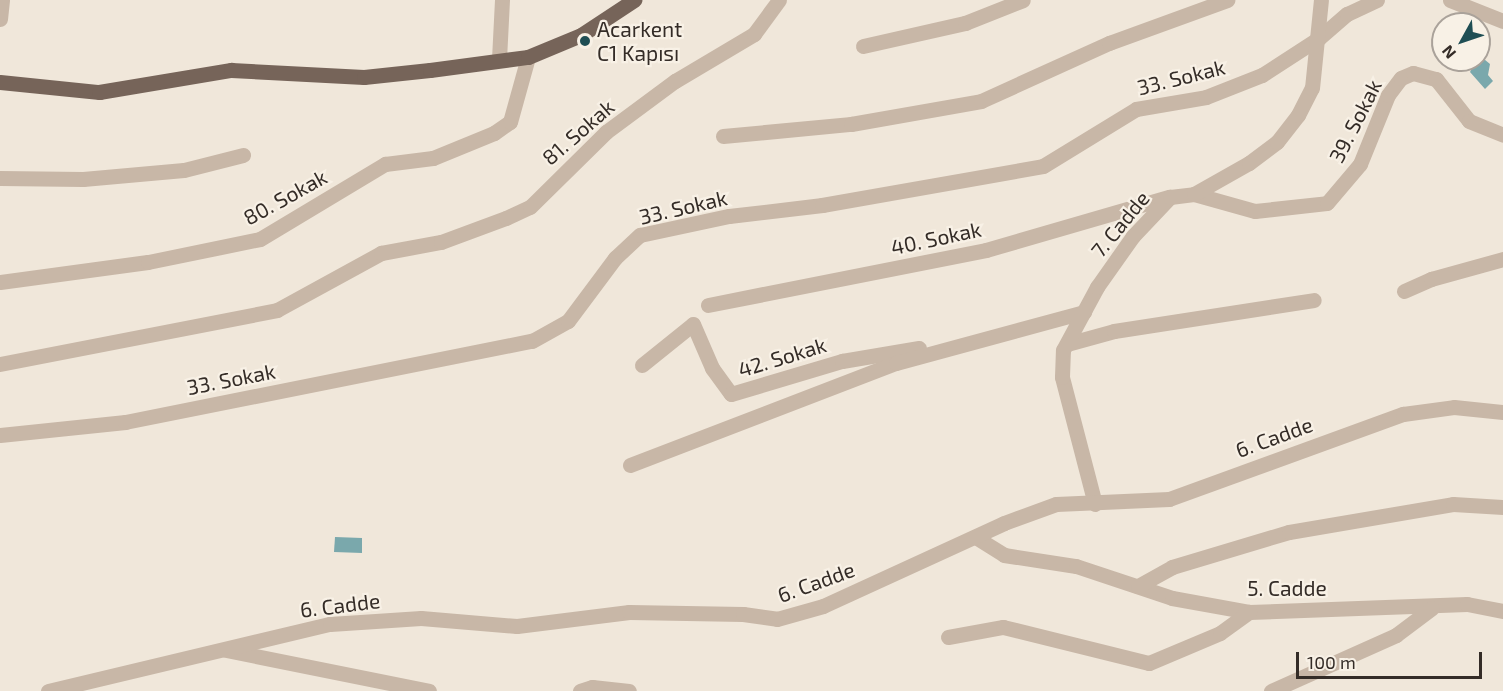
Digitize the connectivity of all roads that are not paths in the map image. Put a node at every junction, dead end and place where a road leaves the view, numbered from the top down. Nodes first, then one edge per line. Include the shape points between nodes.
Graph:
1 (2, 0) edge
2 (502, 0) edge
3 (634, 0) edge
4 (779, 0) edge
5 (1023, 0) edge
6 (1227, 0) edge
7 (1322, 0) edge
8 (1377, 0) edge
9 (1450, 0) edge
10 (0, 19) edge
11 (1503, 21) edge
12 (1319, 38) junction
13 (863, 46) dead end
14 (528, 57) junction
15 (499, 59) junction
16 (0, 82) edge
17 (1503, 135) edge
18 (723, 136) dead end
19 (243, 155) dead end
20 (0, 178) edge
21 (1194, 194) junction
22 (1170, 197) junction
23 (1503, 259) edge
24 (0, 282) edge
25 (1404, 291) dead end
26 (1314, 300) dead end
27 (708, 305) dead end
28 (1084, 312) junction
29 (988, 336) junction
30 (1067, 344) junction
31 (0, 364) edge
32 (642, 365) dead end
33 (1502, 412) edge
34 (0, 435) edge
35 (630, 465) dead end
36 (1095, 504) junction
37 (1503, 507) edge
38 (977, 538) junction
39 (1138, 586) junction
40 (1432, 608) junction
41 (1503, 611) edge
42 (1249, 612) junction
43 (948, 636) dead end
44 (220, 649) junction
45 (48, 691) edge
46 (429, 691) edge
47 (580, 691) edge
48 (629, 691) edge
49 (1270, 691) edge

1 - 10 street
2 - 15 street
3 - 14 main road via 581,35
4 - 31 street, 81. Sokak via 754,34 675,81 606,132 530,207 441,242 381,253 277,310
5 - 13 street via 965,23
6 - 18 street via 1109,43 981,101 851,124
7 - 12 street, 7. Cadde
8 - 12 street, 33. Sokak via 1347,14
9 - 11 street
12 - 21 street, 7. Cadde via 1312,88 1277,142
12 - 34 street, 33. Sokak via 1262,75 1206,97 1136,109 1043,166 822,205 729,216 640,235 615,258 568,321 532,341 124,422
14 - 15 main road
14 - 24 street, 80. Sokak via 510,122 494,133 433,158 386,164 260,239 148,262
15 - 16 main road via 364,77 231,70 120,91
17 - 21 street, 39. Sokak via 1469,121 1436,78 1413,73 1401,78 1388,95 1360,164 1327,203 1255,211
19 - 20 street via 172,171 83,178
21 - 22 street, 7. Cadde
22 - 27 street, 40. Sokak via 986,250
22 - 28 street, 7. Cadde via 1133,236
23 - 25 street via 1431,279
26 - 30 street via 1114,331
28 - 29 street, 42. Sokak
28 - 30 street, 7. Cadde
29 - 32 street, 42. Sokak via 842,361 731,394 712,368 693,324
29 - 35 street, 42. Sokak via 896,363
30 - 36 street, 7. Cadde via 1062,377
33 - 36 street, 6. Cadde via 1454,407 1403,414 1169,499
36 - 38 street, 6. Cadde via 1056,504 1004,523
37 - 39 street via 1453,504 1289,532 1172,567
38 - 39 street, 5. Cadde via 1004,555 1076,566
38 - 44 street, 6. Cadde via 823,606 777,619 743,614 629,612 517,626 421,618 330,624
39 - 42 street, 5. Cadde via 1172,598
40 - 41 street, 5. Cadde via 1467,604
40 - 42 street, 5. Cadde
40 - 49 street via 1396,635
42 - 43 street via 1220,633 1149,663 1003,627
44 - 45 street, 6. Cadde
44 - 46 street
47 - 48 street via 592,687

